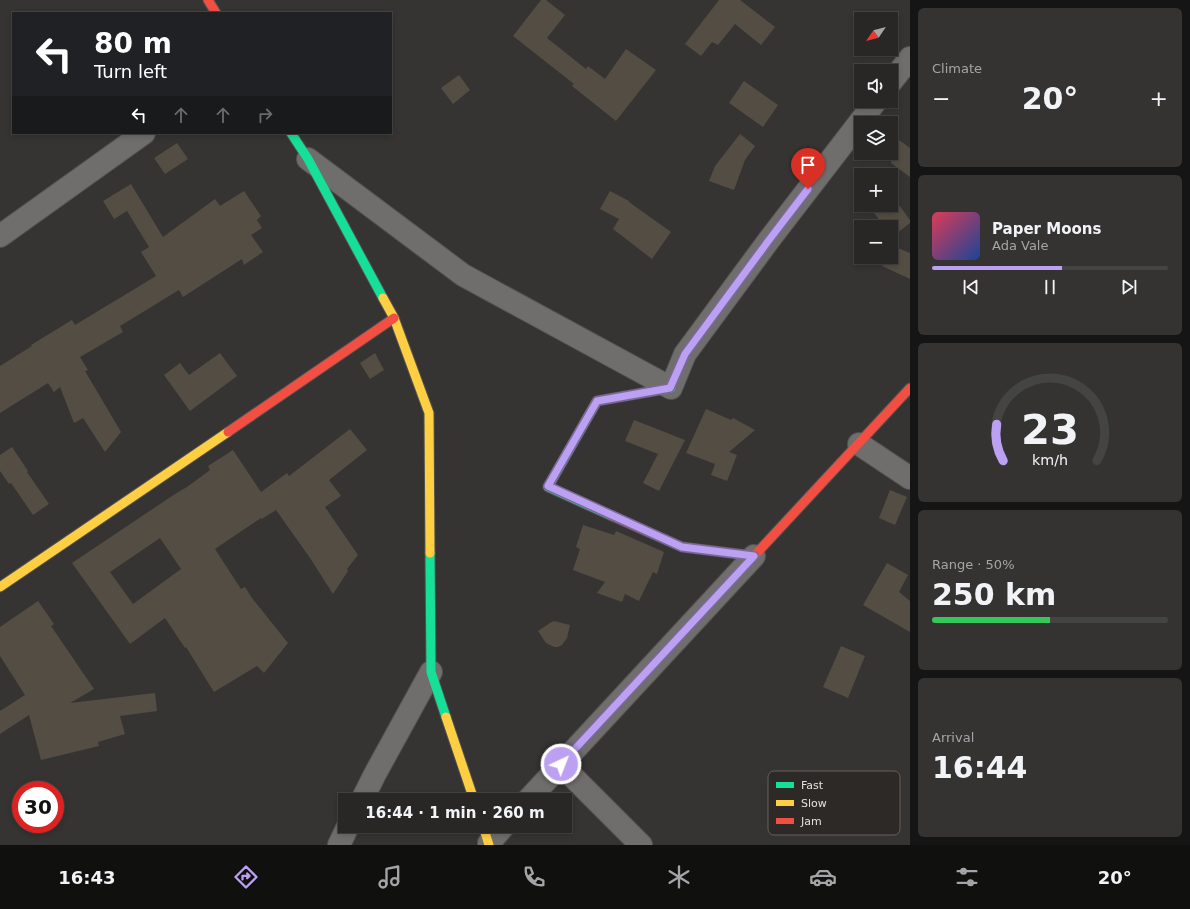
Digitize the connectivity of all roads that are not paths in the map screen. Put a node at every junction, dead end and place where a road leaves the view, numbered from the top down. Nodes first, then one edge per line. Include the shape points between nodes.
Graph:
1 (208, 0) edge
2 (215, 12) edge
3 (910, 58) edge
4 (898, 73) edge
5 (871, 108) edge
6 (143, 134) edge
7 (292, 134) edge
8 (308, 159) junction
9 (0, 236) edge
10 (394, 318) junction
11 (670, 388) junction
12 (910, 388) edge
13 (859, 444) junction
14 (910, 478) edge
15 (754, 556) junction
16 (0, 587) edge
17 (431, 672) junction
18 (561, 764) junction
19 (366, 793) edge
20 (472, 793) edge
21 (534, 793) edge
22 (345, 833) edge
23 (339, 845) edge
24 (641, 845) edge

1 - 2 street
3 - 4 street
5 - 11 street via 685,354
6 - 9 street
7 - 8 street
8 - 10 street
8 - 11 street via 463,275
10 - 16 street
10 - 17 street via 429,413
11 - 15 street via 597,401 548,486 682,547
12 - 13 street
13 - 14 street
13 - 15 street
15 - 18 street
17 - 19 street
17 - 20 street
18 - 21 street
18 - 24 street
22 - 23 street

